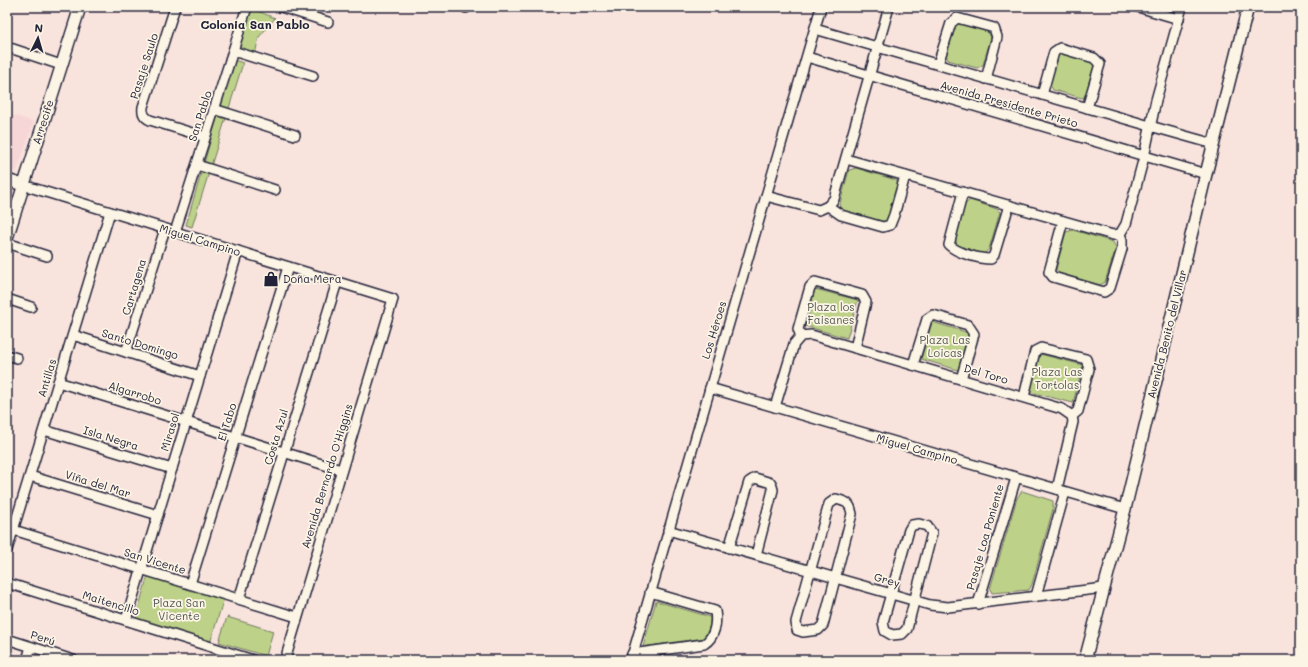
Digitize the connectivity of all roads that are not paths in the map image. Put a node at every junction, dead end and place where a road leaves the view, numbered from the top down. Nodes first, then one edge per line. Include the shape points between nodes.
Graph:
1 (80, 7) edge
2 (175, 7) edge
3 (247, 7) edge
4 (281, 7) edge
5 (821, 7) edge
6 (889, 7) edge
7 (1138, 7) edge
8 (1182, 7) edge
9 (1248, 7) edge
10 (1179, 19) junction
11 (328, 22) dead end
12 (815, 29) junction
13 (7, 47) edge
14 (877, 47) junction
15 (233, 51) junction
16 (807, 57) junction
17 (938, 64) junction
18 (61, 65) junction
19 (869, 75) junction
20 (313, 76) dead end
21 (986, 78) junction
22 (1042, 95) junction
23 (1087, 108) junction
24 (214, 109) junction
25 (1150, 126) junction
26 (295, 134) dead end
27 (206, 137) junction
28 (1214, 144) junction
29 (1144, 157) junction
30 (846, 159) junction
31 (197, 165) junction
32 (1206, 174) junction
33 (905, 176) junction
34 (7, 180) edge
35 (23, 185) junction
36 (275, 190) dead end
37 (963, 192) junction
38 (766, 196) junction
39 (1009, 205) junction
40 (828, 206) junction
41 (110, 212) junction
42 (1063, 221) junction
43 (165, 229) junction
44 (175, 232) junction
45 (1120, 234) junction
46 (7, 238) edge
47 (7, 243) edge
48 (238, 251) junction
49 (47, 256) dead end
50 (288, 267) junction
51 (336, 282) junction
52 (7, 299) edge
53 (393, 299) joint
54 (31, 307) dead end
55 (72, 335) junction
56 (801, 336) junction
57 (854, 348) junction
58 (126, 352) junction
59 (7, 355) edge
60 (17, 358) dead end
61 (914, 365) junction
62 (200, 376) junction
63 (961, 379) junction
64 (58, 382) junction
65 (710, 388) junction
66 (1024, 397) junction
67 (775, 407) junction
68 (1072, 416) junction
69 (186, 422) junction
70 (44, 430) junction
71 (235, 437) junction
72 (284, 452) junction
73 (172, 470) junction
74 (341, 470) junction
75 (30, 476) junction
76 (1016, 478) junction
77 (1061, 491) junction
78 (1125, 509) junction
79 (158, 515) junction
80 (10, 529) edge
81 (668, 530) junction
82 (729, 548) junction
83 (7, 550) edge
84 (756, 555) junction
85 (142, 570) junction
86 (811, 571) junction
87 (835, 578) junction
88 (7, 583) edge
89 (190, 584) junction
90 (1104, 588) junction
91 (650, 592) junction
92 (891, 594) junction
93 (1036, 596) junction
94 (239, 599) junction
95 (915, 600) junction
96 (978, 604) junction
97 (297, 617) junction
98 (126, 620) junction
99 (7, 639) edge
100 (31, 647) junction
101 (631, 657) edge
102 (26, 660) edge
103 (73, 660) edge
104 (253, 660) edge
105 (285, 660) edge
106 (1086, 660) edge

1 - 18 street, Arrecife
2 - 27 street, Pasaje Saulo via 143,112 150,120
3 - 15 street, San Pablo
4 - 11 street
5 - 12 street, Los Héroes
6 - 14 street
7 - 10 street
8 - 10 street
9 - 28 street, Avenida Benito del Villar
10 - 25 street
12 - 14 street, Avenida Presidente Prieto
12 - 16 street, Los Héroes
13 - 18 street
14 - 17 street, Avenida Presidente Prieto
14 - 19 street
15 - 20 street
15 - 24 street, San Pablo
16 - 19 street, Avenida Presidente Prieto
16 - 38 street, Los Héroes
17 - 21 street, Avenida Presidente Prieto
17 - 21 street via 951,23 957,18 994,28 998,37
18 - 35 street, Arrecife
19 - 29 street, Avenida Presidente Prieto
19 - 30 street
21 - 22 street, Avenida Presidente Prieto
22 - 23 street, Avenida Presidente Prieto
22 - 23 street via 1054,52 1060,48 1094,58 1100,64
23 - 25 street, Avenida Presidente Prieto
24 - 26 street
24 - 27 street, San Pablo
25 - 28 street, Avenida Presidente Prieto
25 - 29 street
27 - 31 street, San Pablo
28 - 32 street, Avenida Benito del Villar
29 - 32 street, Avenida Presidente Prieto
29 - 45 street via 1126,224
30 - 33 street
30 - 40 street via 834,199
31 - 36 street
31 - 44 street, San Pablo
32 - 78 street, Avenida Benito del Villar
33 - 37 street
33 - 40 street via 890,225 883,227 841,215
34 - 35 street, Miguel Campino
35 - 41 street, Miguel Campino
35 - 46 street, Arrecife
37 - 39 street
37 - 39 street via 949,245 984,259 991,259 994,255
38 - 40 street via 812,209 819,210
38 - 65 street, Los Héroes
39 - 42 street
41 - 43 street, Miguel Campino
41 - 55 street, Antillas
42 - 45 street via 1113,235
42 - 45 street via 1049,272 1052,277 1104,292 1110,288 1122,249
43 - 44 street, Miguel Campino
43 - 58 street, Cartagena
44 - 48 street, Miguel Campino
47 - 49 street
48 - 50 street, Miguel Campino
48 - 62 street, Mirasol
50 - 51 street, Miguel Campino
50 - 71 street, El Tabo
51 - 53 street, Miguel Campino
51 - 72 street, Costa Azul
52 - 54 street
53 - 74 street, Avenida Bernardo O'Higgins
55 - 58 street, Santo Domingo
55 - 64 street, Antillas
56 - 57 street, Del Toro via 811,336
56 - 57 street via 798,329 810,287 815,282 862,295 866,302
56 - 67 street via 794,344
57 - 61 street, Del Toro
58 - 62 street, Santo Domingo
59 - 60 street
61 - 63 street, Del Toro
61 - 63 street via 927,319 934,315 968,325 974,334
62 - 69 street, Mirasol
63 - 66 street, Del Toro
64 - 69 street, Algarrobo
64 - 70 street, Antillas
65 - 67 street, Miguel Campino
65 - 81 street, Los Héroes
66 - 68 street, Del Toro via 1062,409
66 - 68 street via 1035,351 1041,348 1086,359 1089,369 1078,412
67 - 76 street, Miguel Campino
68 - 77 street
69 - 71 street, Algarrobo
69 - 73 street, Mirasol
70 - 73 street, Isla Negra
70 - 75 street, Antillas
71 - 72 street, Algarrobo
71 - 89 street, El Tabo
72 - 74 street, Algarrobo
72 - 94 street, Costa Azul
73 - 79 street, Mirasol
74 - 97 street, Avenida Bernardo O'Higgins
75 - 79 street, Viña del Mar
75 - 80 street, Antillas
76 - 77 street, Miguel Campino
76 - 96 street, Pasaje Loa Poniente
77 - 78 street, Miguel Campino
77 - 93 street
78 - 90 street, Avenida Benito del Villar
79 - 85 street, Mirasol
80 - 83 street, Antillas
80 - 85 street, San Vicente
81 - 82 street, Grey
81 - 91 street, Los Héroes
82 - 84 street, Grey
82 - 84 street via 749,482 755,478 771,483 773,490
84 - 86 street, Grey
85 - 89 street, San Vicente
85 - 98 street, Mirasol
86 - 87 street, Grey
86 - 87 street via 796,622 797,630 803,632 818,630 822,624
86 - 87 street via 829,504 836,499 847,502 852,514
87 - 92 street, Grey
88 - 98 street, Maitencillo
89 - 94 street, San Vicente
90 - 93 street, Grey
90 - 106 street, Avenida Benito del Villar
91 - 101 street, Los Héroes
91 - 101 street via 715,611 717,620 711,640 704,644
92 - 95 street, Grey
92 - 95 street via 883,622 885,631 892,635 902,634 908,629
92 - 95 street via 909,530 912,525 928,526 932,533
93 - 96 street, Grey
94 - 97 street, San Vicente
95 - 96 street, Grey via 948,607
97 - 105 street, Avenida Bernardo O'Higgins
98 - 104 street, Maitencillo
99 - 100 street, Perú
100 - 102 street
100 - 103 street, Perú

